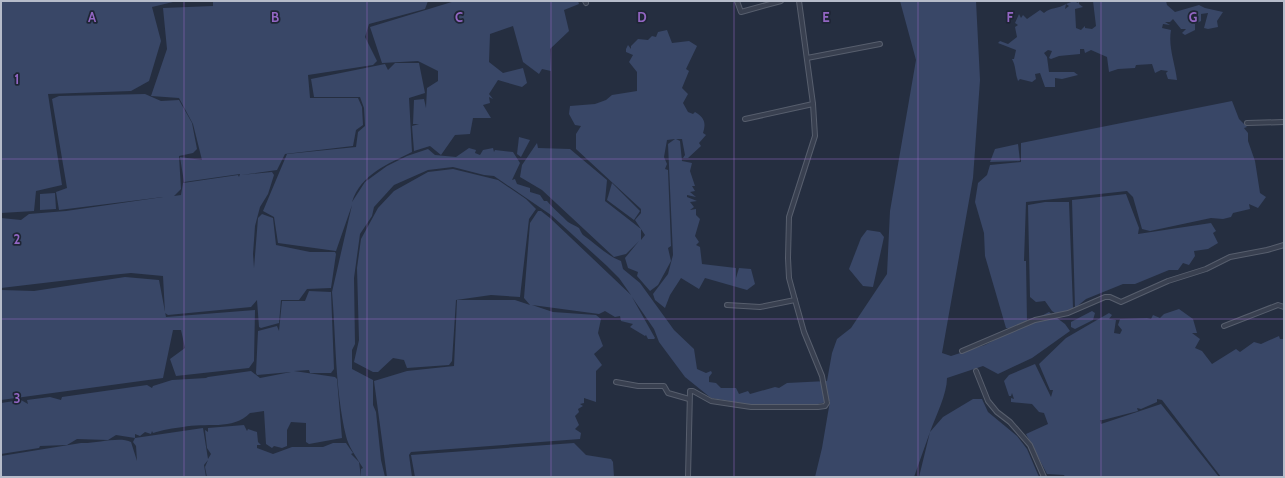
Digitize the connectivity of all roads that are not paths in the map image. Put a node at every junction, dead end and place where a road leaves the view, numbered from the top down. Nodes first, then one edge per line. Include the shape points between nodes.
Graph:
1 (737, 1) edge
2 (781, 1) edge
3 (799, 1) edge
4 (880, 44) dead end
5 (807, 58) junction
6 (813, 104) junction
7 (745, 120) dead end
8 (1284, 122) edge
9 (1246, 123) dead end
10 (1284, 245) edge
11 (795, 300) junction
12 (727, 305) dead end
13 (1284, 307) edge
14 (1224, 326) dead end
15 (962, 351) dead end
16 (976, 371) dead end
17 (616, 382) dead end
18 (689, 399) junction
19 (688, 477) edge
20 (1044, 477) edge

1 - 2 street via 741,12
3 - 5 street
4 - 5 street
5 - 6 street
6 - 7 street
6 - 11 street via 815,136 789,217 788,258
8 - 9 street
10 - 15 street via 1230,257 1206,269 1168,281 1120,302 1105,297 1068,313 1035,320
11 - 12 street via 760,307
11 - 18 street via 804,332 822,376 827,403 825,406 751,407 711,401 693,391 690,391
13 - 14 street via 1278,305
16 - 20 street via 988,401 1030,445
17 - 18 street via 638,386 664,386 668,393
18 - 19 street

